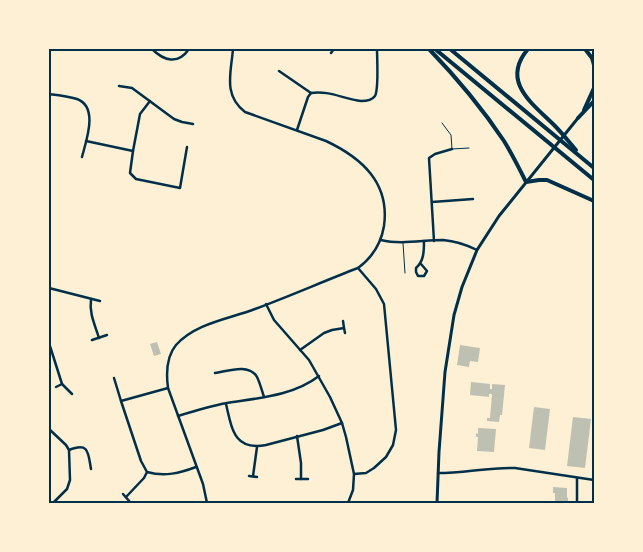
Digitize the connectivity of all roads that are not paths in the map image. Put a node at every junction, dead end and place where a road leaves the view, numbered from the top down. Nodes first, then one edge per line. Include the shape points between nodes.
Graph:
1 (152, 49) edge
2 (188, 49) edge
3 (233, 49) edge
4 (334, 49) edge
5 (377, 49) edge
6 (430, 49) edge
7 (435, 49) edge
8 (450, 49) edge
9 (528, 49) edge
10 (585, 49) edge
11 (331, 53) dead end
12 (594, 65) edge
13 (279, 71) dead end
14 (119, 86) dead end
15 (594, 88) edge
16 (311, 93) junction
17 (49, 94) edge
18 (150, 100) junction
19 (594, 101) edge
20 (584, 110) junction
21 (578, 118) joint
22 (442, 123) dead end
23 (193, 124) dead end
24 (297, 130) junction
25 (86, 141) junction
26 (187, 147) dead end
27 (469, 148) dead end
28 (452, 149) junction
29 (133, 151) junction
30 (82, 157) dead end
31 (584, 159) junction
32 (594, 168) edge
33 (594, 180) edge
34 (526, 182) junction
35 (473, 199) dead end
36 (594, 201) edge
37 (432, 202) junction
38 (381, 240) junction
39 (434, 240) junction
40 (424, 241) junction
41 (403, 242) junction
42 (477, 250) junction
43 (421, 264) junction
44 (358, 268) junction
45 (405, 273) dead end
46 (49, 288) edge
47 (91, 300) junction
48 (100, 302) dead end
49 (266, 304) junction
50 (343, 321) dead end
51 (344, 328) junction
52 (345, 333) dead end
53 (107, 335) dead end
54 (99, 338) junction
55 (92, 340) dead end
56 (49, 343) edge
57 (300, 350) junction
58 (215, 373) dead end
59 (319, 376) junction
60 (114, 378) dead end
61 (62, 384) junction
62 (56, 387) dead end
63 (168, 388) junction
64 (72, 394) dead end
65 (264, 398) junction
66 (121, 401) junction
67 (226, 404) junction
68 (178, 416) junction
69 (342, 423) junction
70 (49, 429) edge
71 (297, 436) junction
72 (257, 447) junction
73 (69, 450) junction
74 (196, 467) junction
75 (91, 469) dead end
76 (147, 472) junction
77 (438, 473) junction
78 (354, 474) junction
79 (258, 477) dead end
80 (577, 478) junction
81 (296, 479) dead end
82 (301, 479) junction
83 (308, 479) dead end
84 (594, 480) edge
85 (130, 502) dead end
86 (53, 503) edge
87 (207, 503) edge
88 (348, 503) edge
89 (437, 503) edge
90 (578, 503) edge

1 - 2 street via 176,60
3 - 24 street via 230,83 238,107
4 - 11 street
5 - 16 street via 377,86 371,100
6 - 34 highway via 489,120
7 - 33 highway
8 - 31 highway
9 - 31 highway via 518,73 523,92
10 - 12 highway
13 - 16 street
14 - 18 street via 132,88
15 - 20 highway
16 - 24 street
17 - 25 street via 76,98 83,103 90,122
18 - 23 street via 174,119
18 - 29 street via 140,114
19 - 20 highway
20 - 21 highway
21 - 34 street
22 - 28 lane via 451,135
24 - 38 street via 339,147 374,177 384,208
25 - 29 street
25 - 30 street
26 - 29 street via 180,188 136,179 130,173
27 - 28 lane
28 - 37 street via 429,158
31 - 32 highway
34 - 36 highway via 547,180
34 - 42 street via 498,216
35 - 37 street
37 - 39 street
38 - 41 street
38 - 44 street via 371,258
39 - 40 street
39 - 42 street via 453,241
40 - 41 street
40 - 43 street
41 - 45 lane
42 - 77 street via 454,315 445,372
43 - 43 street via 416,268 421,277 427,271
44 - 49 street
44 - 78 street via 384,304 396,430 386,457 366,473
46 - 47 street
47 - 48 street
47 - 54 street via 91,314
49 - 57 street via 274,320
49 - 63 street via 190,332 169,356
50 - 51 street
51 - 52 street
51 - 57 street via 324,334
53 - 54 street
54 - 55 street
56 - 61 street
57 - 59 street
58 - 65 street via 236,369 252,372
59 - 65 street via 303,386
59 - 69 street
60 - 66 street
61 - 62 street
61 - 64 street
63 - 66 street
63 - 68 street
65 - 67 street
66 - 76 street
67 - 68 street
67 - 72 street via 235,437 246,446
68 - 74 street
69 - 71 street
69 - 78 street
70 - 73 street
71 - 72 street
71 - 82 street
72 - 79 street via 251,476
73 - 75 street via 85,448
73 - 86 street via 70,480 67,489
74 - 76 street via 170,475
74 - 87 street
76 - 85 street via 124,496
77 - 80 street via 515,468
77 - 89 street
78 - 88 street
80 - 84 street
80 - 90 street
81 - 82 street
82 - 83 street

